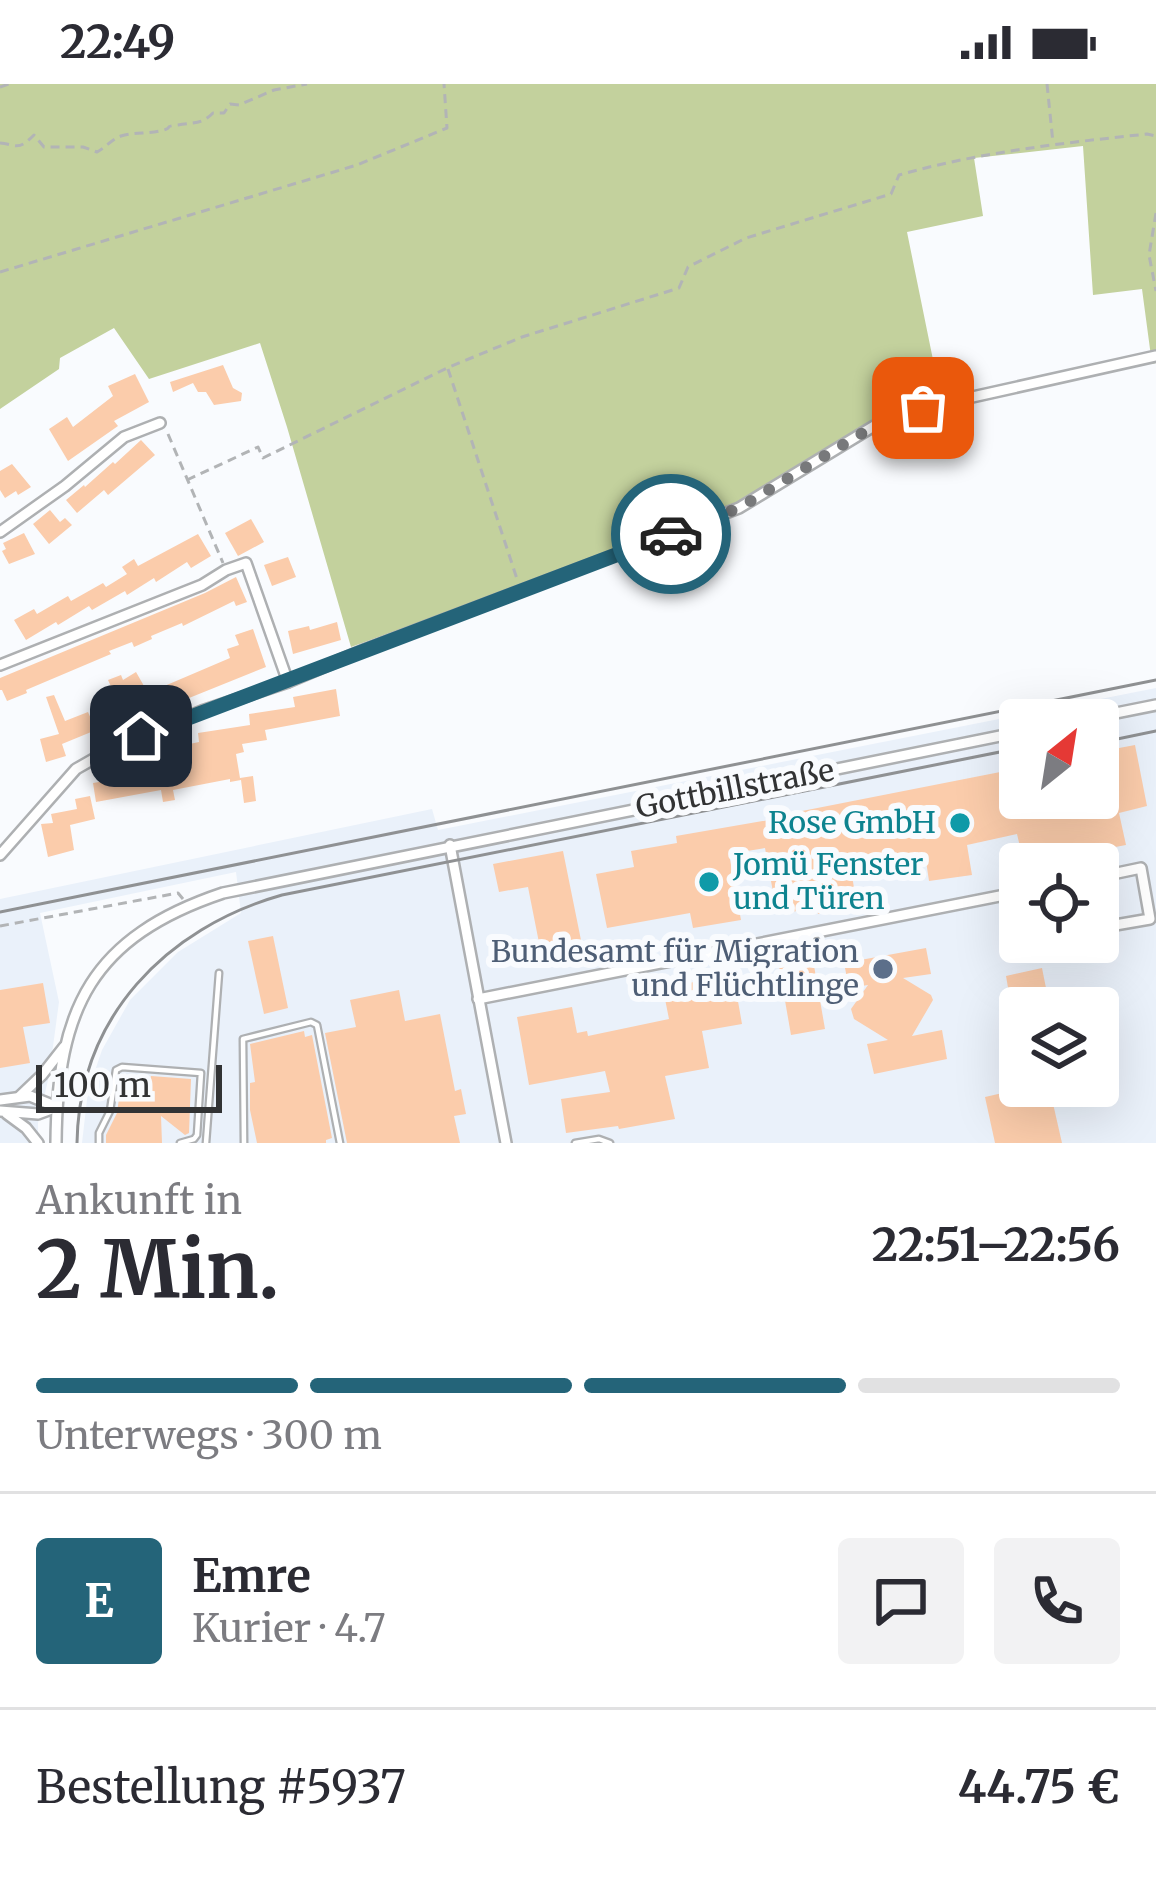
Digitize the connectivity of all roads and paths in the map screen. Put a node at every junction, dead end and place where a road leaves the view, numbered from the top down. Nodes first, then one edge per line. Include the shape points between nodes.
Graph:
1 (9, 84) edge
2 (307, 84) edge
3 (444, 84) edge
4 (1047, 84) edge
5 (0, 87) edge
6 (1156, 136) edge
7 (0, 143) edge
8 (1053, 145) junction
9 (1156, 213) edge
10 (0, 272) edge
11 (1156, 291) edge
12 (1156, 356) edge
13 (447, 368) junction
14 (160, 423) joint
15 (187, 480) junction
16 (0, 532) edge
17 (226, 570) junction
18 (520, 590) junction
19 (0, 665) edge
20 (287, 682) junction
21 (1156, 705) edge
22 (1119, 712) edge
23 (999, 736) edge
24 (450, 845) junction
25 (0, 855) edge
26 (1119, 873) edge
27 (999, 896) edge
28 (188, 905) junction
29 (1119, 924) edge
30 (0, 926) edge
31 (219, 973) dead end
32 (478, 999) junction
33 (66, 1043) junction
34 (20, 1096) junction
35 (57, 1107) junction
36 (1, 1108) edge
37 (38, 1143) edge
38 (56, 1143) edge
39 (99, 1143) edge
40 (181, 1143) edge
41 (206, 1143) edge
42 (244, 1143) edge
43 (340, 1143) edge
44 (506, 1143) edge
45 (575, 1143) edge
46 (610, 1143) edge

1 - 5 path
2 - 7 path via 230,104 196,125 113,138 97,152 44,147 34,135 16,148
3 - 10 path via 447,128 357,165
4 - 8 path
6 - 8 path
8 - 13 path via 898,175 891,194 746,238 688,267 679,288
9 - 11 path via 1149,255
12 - 18 street via 906,414 739,508
13 - 15 path via 263,458 258,447
13 - 18 path
14 - 15 path
14 - 16 street via 124,437
15 - 17 path
17 - 19 street
17 - 20 street via 246,563
18 - 20 street
20 - 25 street via 97,756
21 - 22 street
23 - 24 street, Gottbillstraße
24 - 28 street, Gottbillstraße
24 - 32 street
26 - 29 street via 1141,868 1150,919
27 - 32 street
28 - 30 path via 178,893
28 - 33 street, Gottbillstraße via 142,929 106,964
31 - 41 lane
32 - 44 street
33 - 34 street
33 - 35 street, Gottbillstraße
34 - 35 street
34 - 36 street
35 - 36 street via 38,1114
35 - 38 street, Gottbillstraße
36 - 37 street
39 - 40 lane via 122,1067 201,1072 197,1135
42 - 43 lane via 243,1039 311,1022
45 - 46 lane

